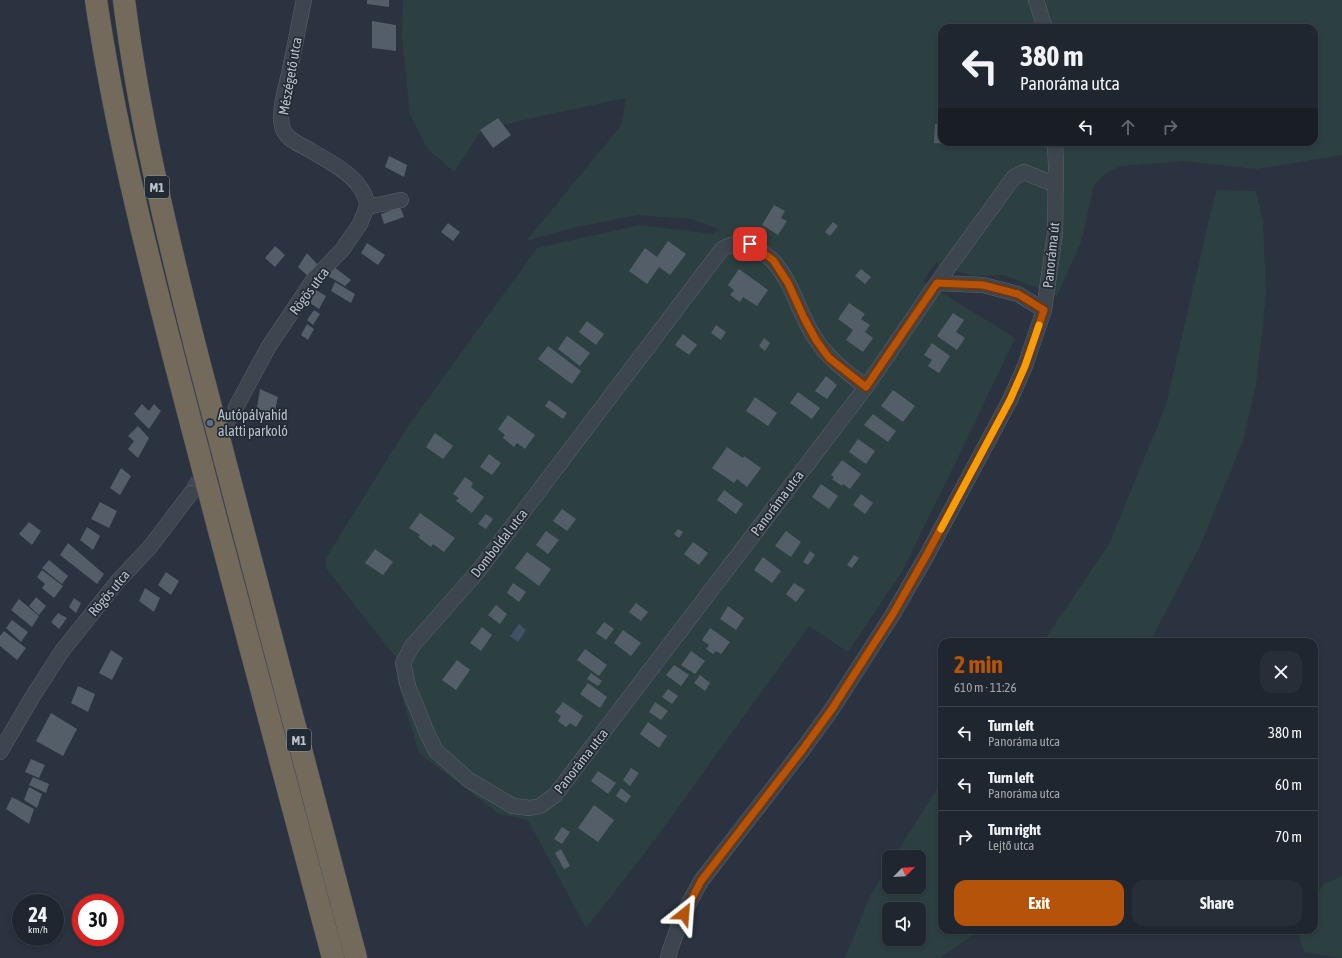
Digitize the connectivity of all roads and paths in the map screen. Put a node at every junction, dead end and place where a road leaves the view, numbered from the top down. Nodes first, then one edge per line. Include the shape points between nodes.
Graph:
1 (96, 0) edge
2 (124, 0) edge
3 (304, 0) edge
4 (1036, 0) edge
5 (1043, 24) edge
6 (1055, 146) edge
7 (1056, 185) junction
8 (401, 200) dead end
9 (367, 207) junction
10 (937, 283) junction
11 (1044, 310) junction
12 (866, 387) junction
13 (236, 407) tunnel mouth
14 (191, 493) tunnel mouth
15 (0, 752) edge
16 (540, 806) joint
17 (333, 958) edge
18 (356, 958) edge
19 (668, 958) edge

1 - 17 highway, M1, bridge via 103,47 144,240
2 - 18 highway, M1, bridge via 148,147 173,259
3 - 9 street, Mészégető utca via 281,117 283,129 289,138 336,165 355,181 363,191
4 - 5 street
6 - 7 street, Panoráma út
7 - 10 street, Panoráma utca via 1024,172 1014,177
7 - 11 street, Panoráma út via 1055,233
8 - 9 street
9 - 13 street, Rögös utca via 360,224 342,250 314,279 269,346
10 - 11 street via 983,285 1018,294
10 - 12 street, Panoráma utca
11 - 19 street, Panoráma út via 1025,366 1010,400 893,614 832,709 701,881 684,914
12 - 16 street, Panoráma utca via 555,795
12 - 16 street, Domboldal utca via 829,358 816,340 788,283 773,260 750,244 734,242 722,249 479,570 412,646 403,663 408,686 436,751 470,780 513,806
14 - 15 street, Rögös utca via 150,547 118,581 62,651

